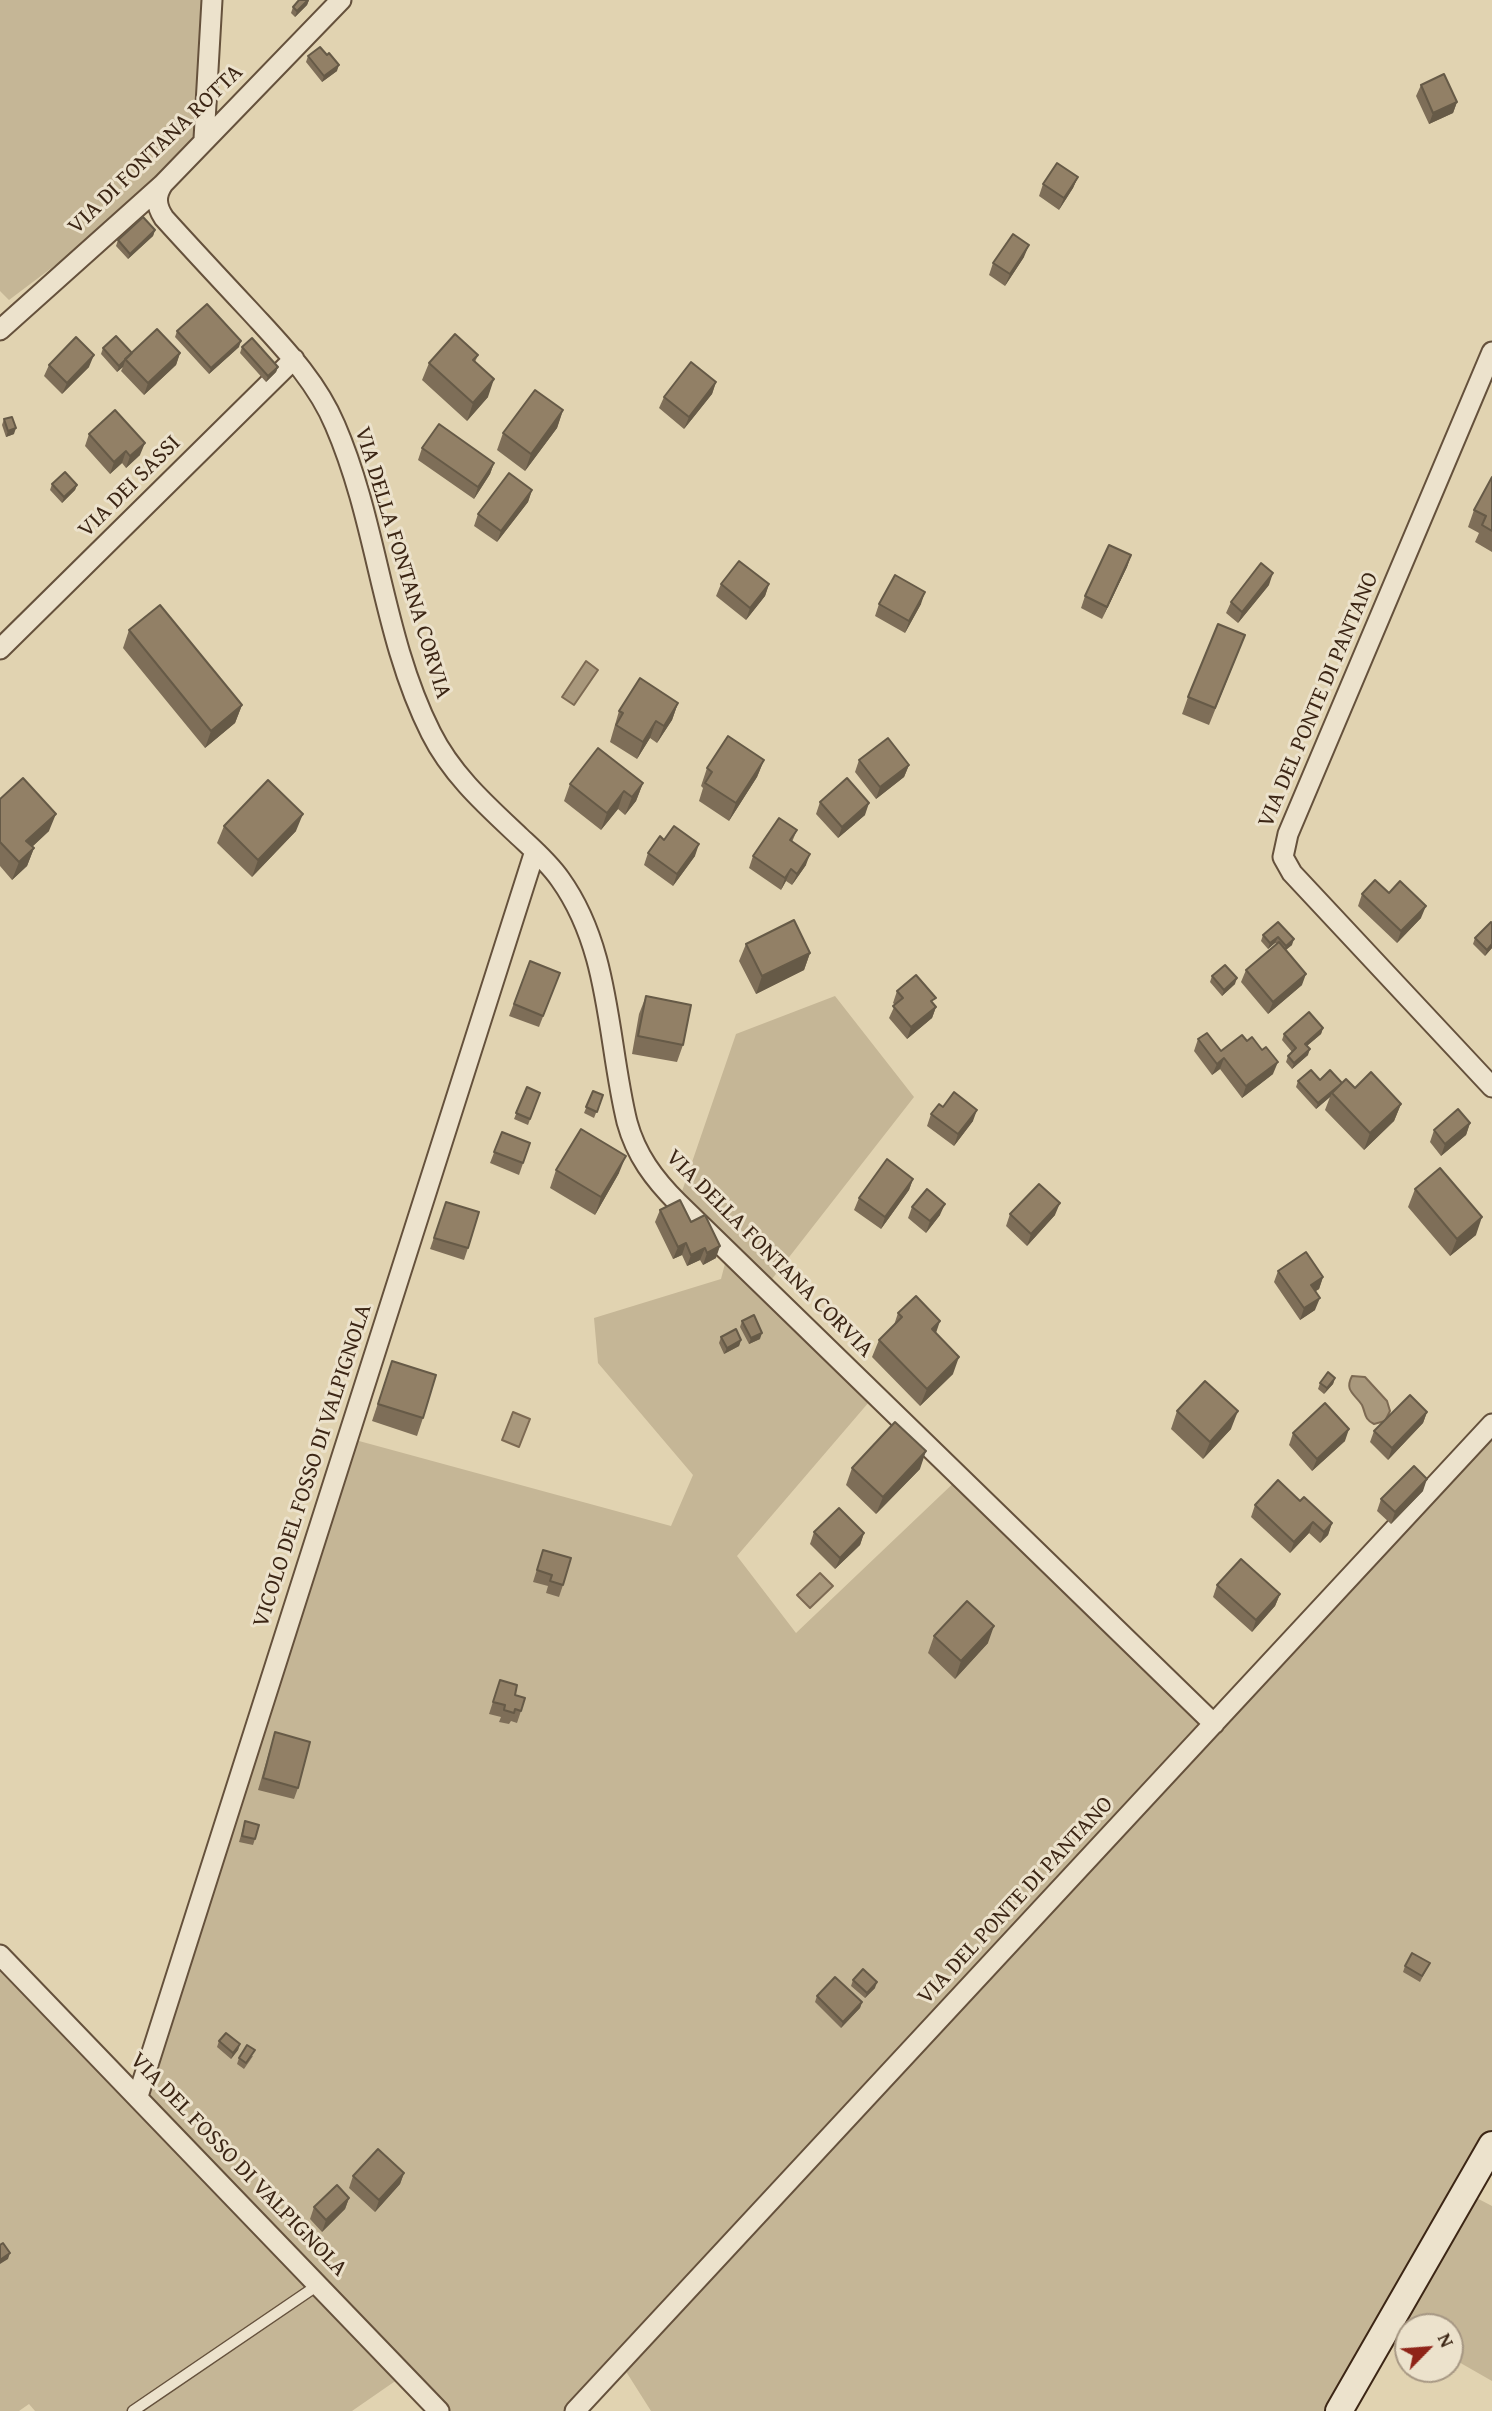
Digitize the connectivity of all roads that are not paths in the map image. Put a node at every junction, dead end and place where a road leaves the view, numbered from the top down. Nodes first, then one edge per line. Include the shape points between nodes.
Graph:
1 (212, 0) edge
2 (341, 0) edge
3 (204, 139) junction
4 (163, 184) junction
5 (0, 330) edge
6 (1492, 352) edge
7 (294, 359) junction
8 (0, 649) edge
9 (535, 851) junction
10 (1492, 1087) edge
11 (1492, 1424) edge
12 (1214, 1724) junction
13 (0, 1955) edge
14 (138, 2096) junction
15 (1492, 2145) edge
16 (318, 2285) junction
17 (133, 2411) edge
18 (439, 2411) edge
19 (575, 2411) edge
20 (1339, 2411) edge

1 - 3 street
2 - 3 street, VIA DI FONTANA ROTTA
3 - 4 street, VIA DI FONTANA ROTTA
4 - 5 street, VIA DI FONTANA ROTTA
4 - 7 street, VIA DELLA FONTANA CORVIA via 157,202 163,218
6 - 10 street, VIA DEL PONTE DI PANTANO via 1288,834 1283,857 1292,873
7 - 8 street, VIA DEI SASSI
7 - 9 street, VIA DELLA FONTANA CORVIA via 316,388 339,435 402,659 431,732 463,781
9 - 12 street, VIA DELLA FONTANA CORVIA via 566,887 589,934 603,983 627,1122 651,1174
9 - 14 street, VICOLO DEL FOSSO DI VALPIGNOLA
11 - 12 street, VIA DEL PONTE DI PANTANO
12 - 19 street, VIA DEL PONTE DI PANTANO
13 - 14 street, VIA DEL FOSSO DI VALPIGNOLA
14 - 16 street, VIA DEL FOSSO DI VALPIGNOLA
15 - 20 street
16 - 17 lane
16 - 18 street, VIA DEL FOSSO DI VALPIGNOLA

